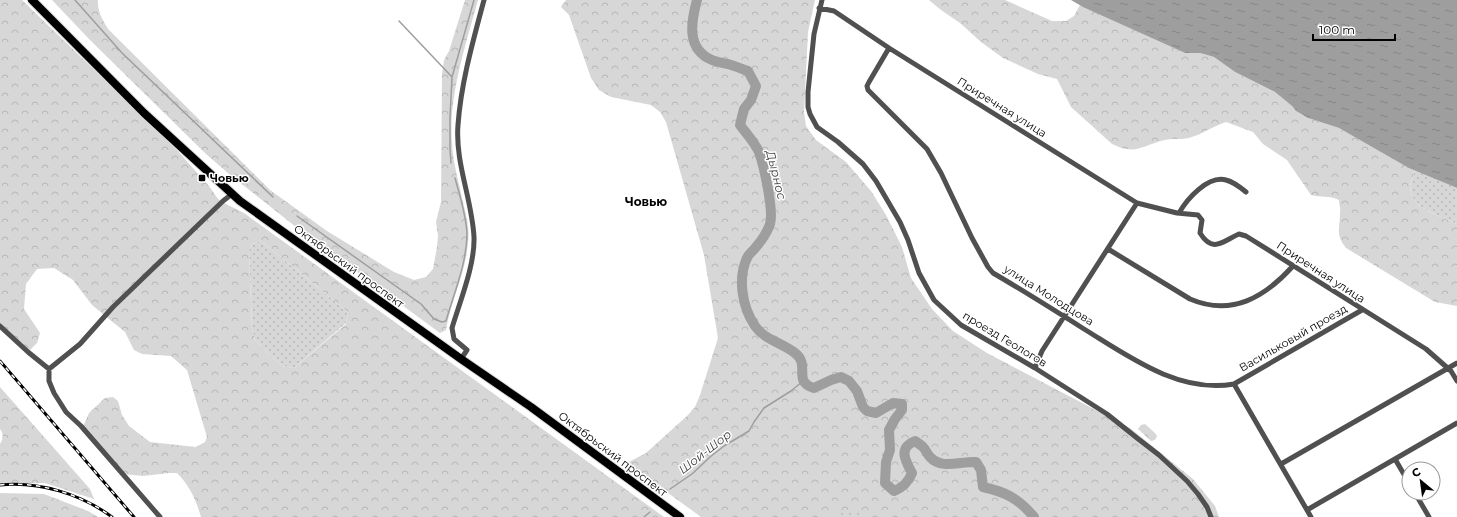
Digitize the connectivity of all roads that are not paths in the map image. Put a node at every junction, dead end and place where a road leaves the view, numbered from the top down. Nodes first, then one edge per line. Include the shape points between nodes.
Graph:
1 (32, 0) edge
2 (484, 0) edge
3 (822, 0) edge
4 (820, 8) junction
5 (889, 48) junction
6 (1246, 192) dead end
7 (232, 194) junction
8 (1137, 203) junction
9 (1179, 213) junction
10 (1108, 249) junction
11 (1293, 266) junction
12 (1362, 310) junction
13 (1064, 317) junction
14 (0, 326) edge
15 (461, 359) junction
16 (1457, 363) edge
17 (1036, 368) junction
18 (1448, 368) junction
19 (49, 369) junction
20 (1457, 381) edge
21 (1234, 384) junction
22 (1457, 423) edge
23 (1395, 459) junction
24 (1281, 464) junction
25 (1401, 469) edge
26 (1420, 501) edge
27 (1307, 510) junction
28 (160, 517) edge
29 (680, 517) edge
30 (1211, 517) edge
31 (1311, 517) edge
32 (1429, 517) edge

1 - 7 main road, Октябрьский проспект via 144,113
2 - 15 street via 468,61 458,125 458,145 474,238 472,261 452,328 454,339 468,350
3 - 4 street, проезд Геологов
4 - 5 street, Приречная улица via 834,12
4 - 17 street, проезд Геологов via 814,34 808,92 808,106 814,123 870,172 900,222 919,273 938,305 961,325
5 - 8 street, Приречная улица
5 - 13 street, улица Молодцова via 869,82 868,90 927,149 988,268
6 - 9 street via 1235,184 1219,179 1193,194
7 - 15 main road, Октябрьский проспект
7 - 19 street via 113,307 80,344
8 - 9 street, Приречная улица
8 - 10 street
9 - 11 street, Приречная улица via 1198,215 1202,220 1200,233 1214,245 1239,234
10 - 11 street via 1190,299 1214,305 1230,305 1258,297
10 - 13 street
11 - 12 street, Приречная улица
12 - 18 street, Приречная улица via 1426,349
12 - 21 street, Васильковый проезд
13 - 17 street via 1042,352
13 - 21 street, улица Молодцова via 1156,371 1200,384
14 - 19 street
15 - 29 main road, Октябрьский проспект via 531,407
16 - 18 street
17 - 30 street, проезд Геологов via 1107,414 1159,455 1198,494
18 - 20 street, Приречная улица
18 - 24 street
19 - 28 street via 49,381 66,412
21 - 24 street
22 - 23 street
23 - 25 street
23 - 27 street
24 - 27 street
26 - 32 street
27 - 31 street

